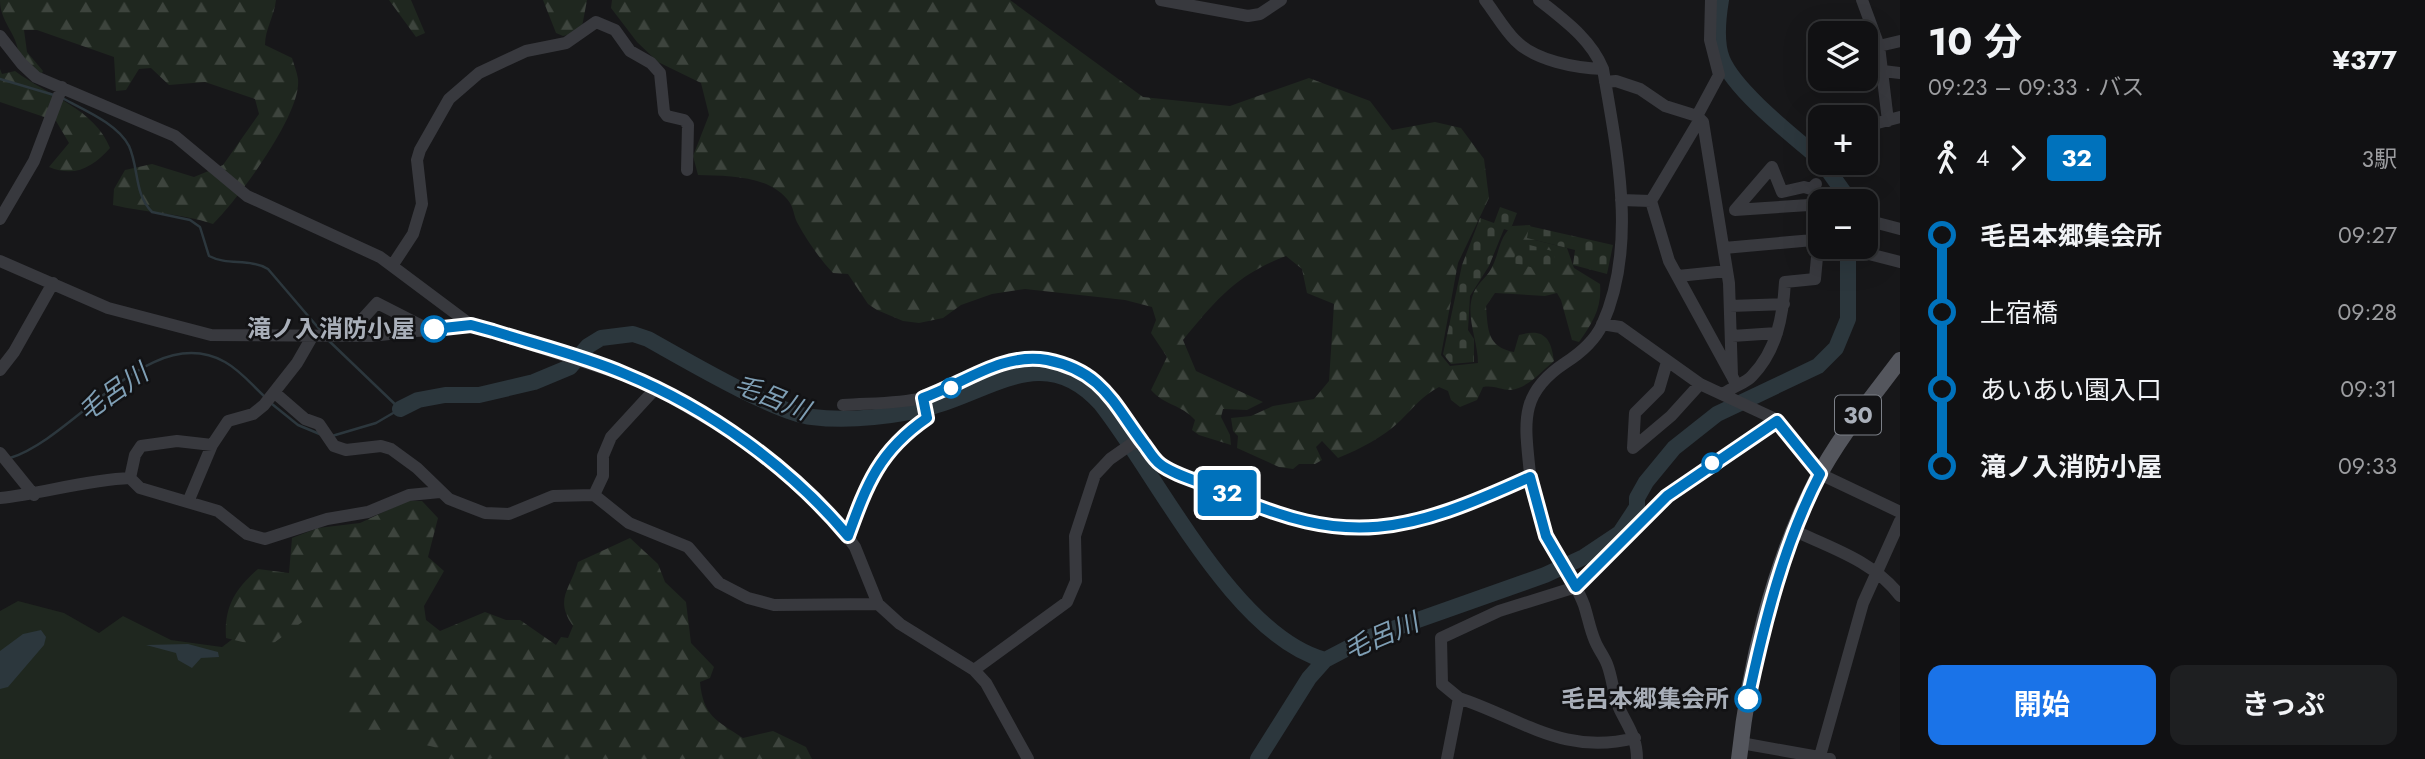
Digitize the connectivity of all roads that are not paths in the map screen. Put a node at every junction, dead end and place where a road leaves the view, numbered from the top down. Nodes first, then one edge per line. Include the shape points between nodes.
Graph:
1 (1161, 0) edge
2 (1281, 0) edge
3 (1485, 0) edge
4 (1539, 0) edge
5 (1711, 0) edge
6 (1862, 0) edge
7 (0, 36) edge
8 (1900, 41) edge
9 (1879, 46) junction
10 (1882, 71) junction
11 (1900, 73) edge
12 (1604, 76) junction
13 (61, 89) junction
14 (1698, 117) junction
15 (1894, 119) edge
16 (687, 170) dead end
17 (1816, 184) dead end
18 (1621, 200) junction
19 (1651, 201) junction
20 (1808, 205) edge
21 (1735, 210) junction
22 (0, 219) edge
23 (1878, 223) edge
24 (1720, 225) junction
25 (1900, 229) edge
26 (1808, 240) edge
27 (1724, 248) junction
28 (1878, 256) edge
29 (1817, 259) edge
30 (0, 261) edge
31 (1900, 262) edge
32 (392, 266) junction
33 (1727, 271) junction
34 (1678, 276) junction
35 (52, 283) junction
36 (1784, 304) junction
37 (1730, 306) junction
38 (1603, 321) junction
39 (471, 325) junction
40 (430, 330) junction
41 (1777, 333) junction
42 (347, 336) junction
43 (1731, 336) junction
44 (319, 337) junction
45 (1900, 360) edge
46 (1667, 362) junction
47 (0, 370) edge
48 (1700, 384) junction
49 (656, 388) junction
50 (1730, 388) junction
51 (274, 394) junction
52 (923, 400) junction
53 (844, 405) dead end
54 (1773, 419) junction
55 (1138, 439) junction
56 (212, 445) junction
57 (1, 454) edge
58 (1820, 474) junction
59 (1530, 477) junction
60 (130, 478) junction
61 (440, 492) junction
62 (34, 495) junction
63 (594, 495) junction
64 (0, 498) edge
65 (188, 502) junction
66 (1900, 512) edge
67 (1900, 522) edge
68 (1795, 531) junction
69 (848, 536) junction
70 (1877, 572) junction
71 (1575, 585) junction
72 (1900, 596) edge
73 (877, 604) junction
74 (974, 670) junction
75 (1458, 698) junction
76 (1635, 738) junction
77 (1740, 751) edge
78 (1825, 758) edge
79 (1028, 759) edge
80 (1447, 759) edge
81 (1637, 759) edge

1 - 2 street via 1248,16
3 - 12 street via 1527,49
4 - 12 street via 1582,36 1597,54
5 - 14 street via 1710,40 1718,75
6 - 9 street
7 - 13 street via 36,77
8 - 9 street
9 - 10 street
10 - 11 street
10 - 15 street
12 - 14 street
12 - 18 street
13 - 22 street via 34,161
13 - 32 street via 175,136 247,196
14 - 19 street
14 - 24 street
16 - 32 street via 688,125 664,112 660,73 630,51 615,30 596,22 566,43 526,51 480,73 449,99 417,160 420,211 413,234
17 - 21 street via 1811,190 1782,192 1772,167
18 - 19 street
18 - 38 street via 1623,237
19 - 34 street
20 - 21 street
21 - 24 street
23 - 25 street
24 - 27 street
26 - 27 street
27 - 33 street
28 - 31 street
29 - 36 street via 1815,279 1785,282
30 - 35 street
32 - 39 street
33 - 34 street
33 - 37 street
34 - 50 street
35 - 44 street via 108,308 184,330 211,335
35 - 47 street
36 - 37 street
36 - 41 street
37 - 43 street
38 - 46 street via 1620,327
38 - 59 street via 1595,337 1533,391 1527,422
39 - 40 street
39 - 49 street via 582,359
40 - 42 street
40 - 42 street via 377,303
41 - 43 street
41 - 50 street via 1751,378
42 - 44 street
43 - 50 street
44 - 51 street
45 - 58 main road, 30
46 - 48 street
46 - 48 street via 1659,389 1635,413 1633,449
48 - 50 street
49 - 63 street via 611,437
49 - 69 street via 757,452
50 - 54 street
51 - 56 street via 253,414 228,421
51 - 61 street via 323,429 340,449 391,449
52 - 53 street
52 - 55 street via 999,364 1046,360 1091,376 1121,408
52 - 69 street via 926,415 874,470
54 - 58 street
54 - 71 street via 1667,496
55 - 59 street via 1160,464 1255,507 1334,528 1424,520
55 - 74 street via 1101,466 1093,479 1075,536 1076,582 1066,602
56 - 60 street via 177,441 141,446
56 - 65 street
57 - 62 street
58 - 66 street
58 - 68 main road, 30
59 - 71 street via 1546,536
60 - 62 street via 104,479
60 - 65 street via 139,488
61 - 63 street via 464,506 497,514 520,511 554,496
61 - 65 street via 409,495 368,512 327,519 265,539 247,534 218,512
62 - 64 street
63 - 73 street via 629,523 688,547 719,583 748,598 774,605
67 - 70 street
68 - 70 street
68 - 77 main road, 30 via 1759,644
69 - 73 street
70 - 72 street
70 - 78 street via 1863,603
71 - 75 street via 1499,611 1441,638 1442,684
71 - 76 street via 1607,664 1619,709
73 - 74 street via 900,624
74 - 79 street via 986,683
75 - 76 street via 1566,741 1607,745
75 - 80 street
76 - 81 street
77 - 78 street

